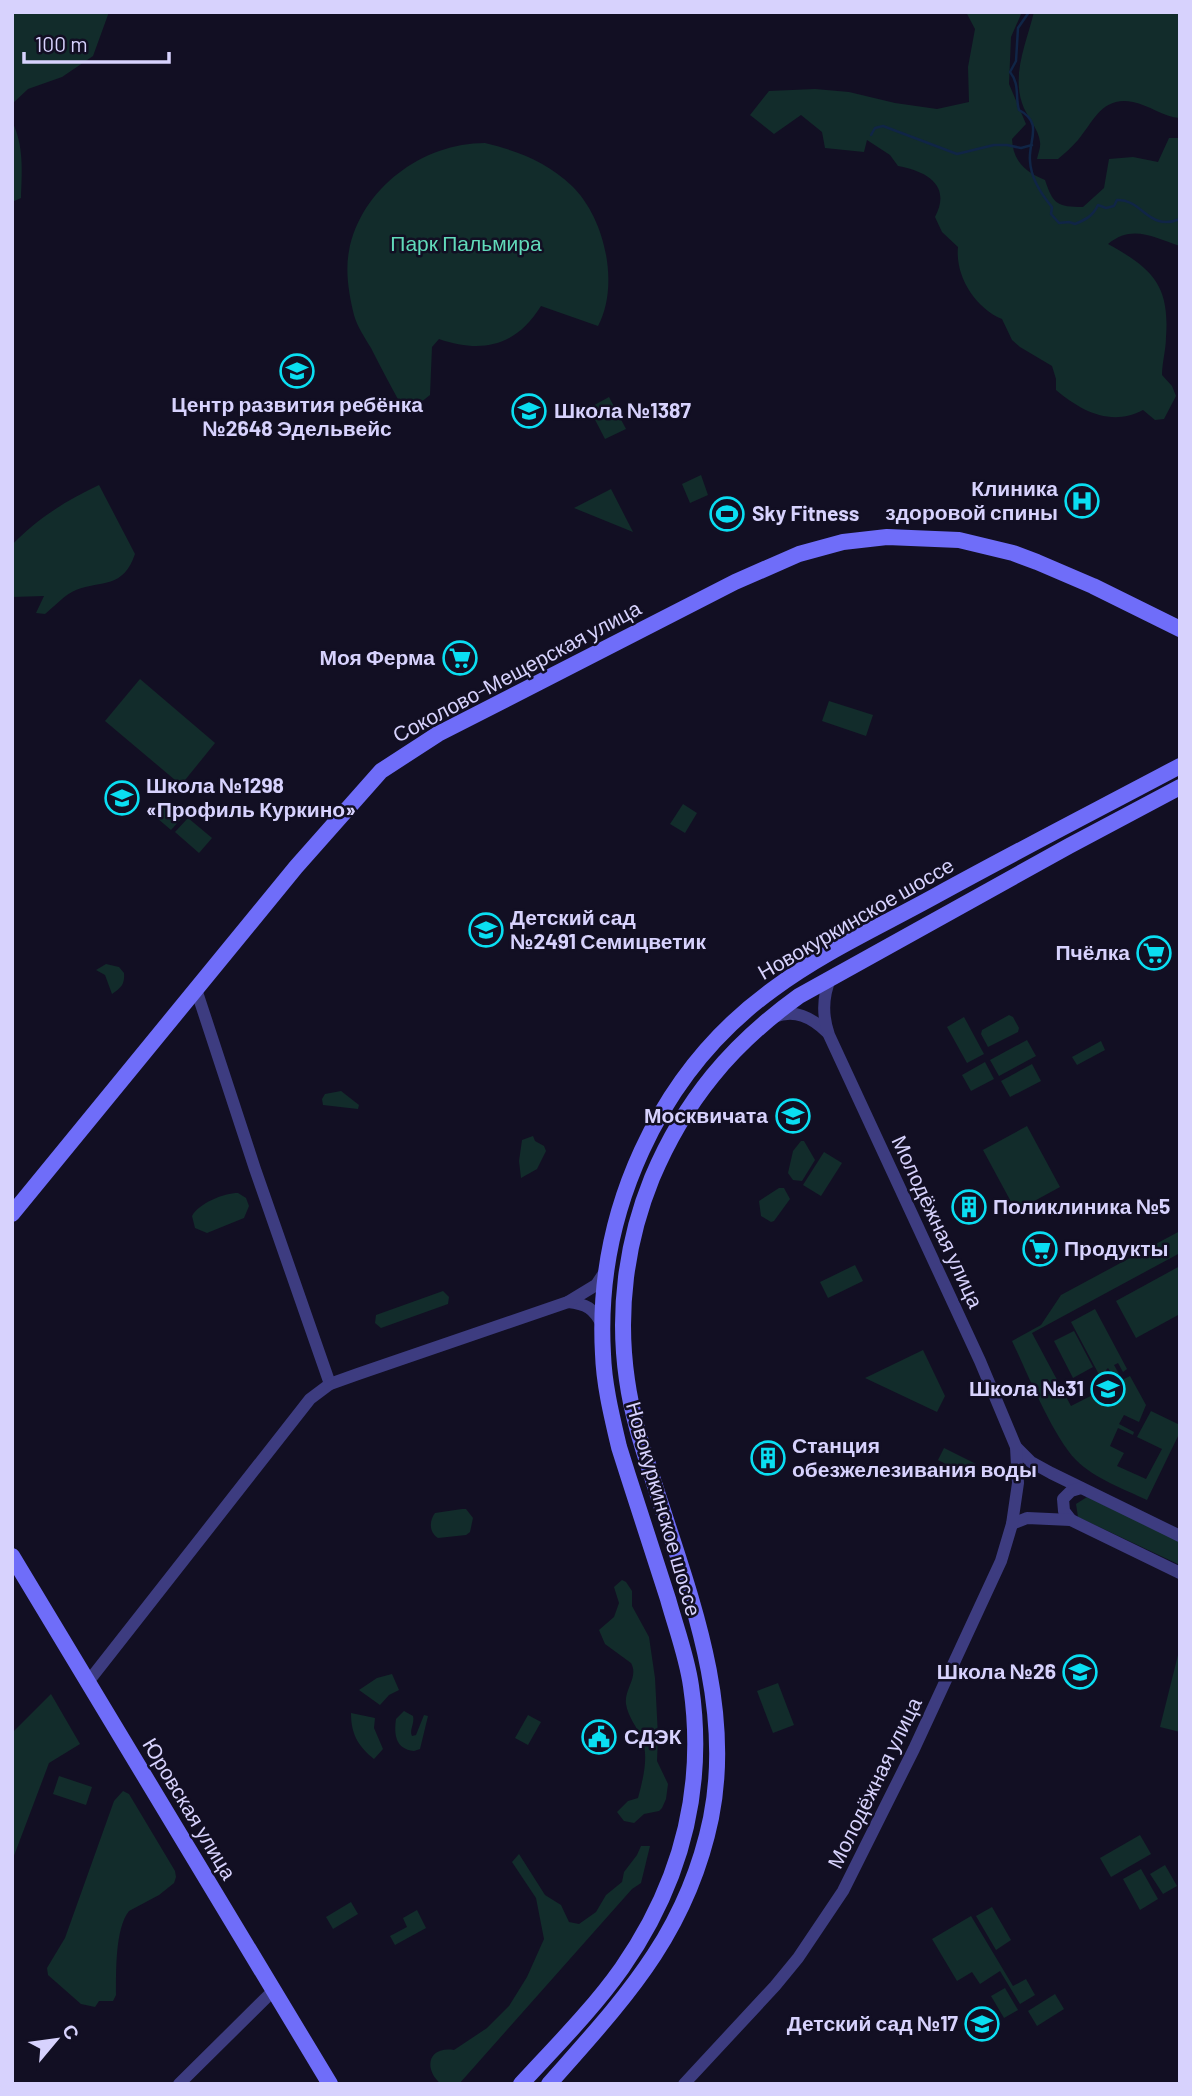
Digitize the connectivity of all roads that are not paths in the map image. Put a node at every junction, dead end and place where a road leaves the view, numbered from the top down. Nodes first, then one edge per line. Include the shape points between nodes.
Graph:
1 (1178, 630) edge
2 (1180, 766) edge
3 (1180, 787) edge
4 (831, 976) junction
5 (196, 989) junction
6 (764, 1022) junction
7 (829, 1035) junction
8 (12, 1214) edge
9 (606, 1270) junction
10 (568, 1302) junction
11 (602, 1326) junction
12 (330, 1384) junction
13 (633, 1411) junction
14 (611, 1415) junction
15 (1016, 1447) junction
16 (1081, 1488) junction
17 (1071, 1520) junction
18 (1012, 1524) junction
19 (1180, 1536) edge
20 (12, 1556) edge
21 (1180, 1573) edge
22 (701, 1636) junction
23 (681, 1642) junction
24 (88, 1682) junction
25 (274, 1990) junction
26 (596, 2001) junction
27 (611, 2014) junction
28 (179, 2084) edge
29 (330, 2084) edge
30 (521, 2084) edge
31 (548, 2084) edge
32 (684, 2084) edge

1 - 5 main road, Соколово-Мещерская улица via 1063,573 975,542 867,538 799,554 711,594 438,734 393,762 348,805
2 - 9 main road, Новокуркинское шоссе via 862,935 750,1007 696,1062 659,1115 617,1215
3 - 4 main road, Новокуркинское шоссе
4 - 6 main road, Новокуркинское шоссе
4 - 7 street, Молодёжная улица via 823,1000
5 - 8 main road, Соколово-Мещерская улица
5 - 12 street
6 - 7 street, Молодёжная улица via 779,1015 802,1014
6 - 13 main road, Новокуркинское шоссе via 696,1096 661,1156 642,1205 629,1256 624,1305 624,1355
7 - 15 street, Молодёжная улица
9 - 10 street via 596,1285
9 - 11 main road, Новокуркинское шоссе
10 - 11 street via 585,1304
10 - 12 street
11 - 14 main road, Новокуркинское шоссе
12 - 24 street via 310,1399
13 - 14 street via 625,1422
13 - 22 main road, Новокуркинское шоссе
14 - 23 main road, Новокуркинское шоссе
15 - 16 street via 1031,1462
15 - 18 street, Молодёжная улица via 1018,1483
16 - 17 street via 1063,1499
16 - 19 street
17 - 18 street via 1027,1518
17 - 21 street
18 - 32 street, Молодёжная улица via 997,1569 844,1891 775,1986
20 - 24 main road, Юровская улица
22 - 23 street via 688,1627
22 - 27 main road, Новокуркинское шоссе via 716,1725 711,1818 676,1920 641,1977
23 - 26 main road, Новокуркинское шоссе via 695,1720 691,1811 660,1906 622,1969
24 - 25 main road, Юровская улица
25 - 28 street
25 - 29 main road, Юровская улица
26 - 27 street via 597,2015
26 - 30 main road, Новокуркинское шоссе
27 - 31 main road, Новокуркинское шоссе

